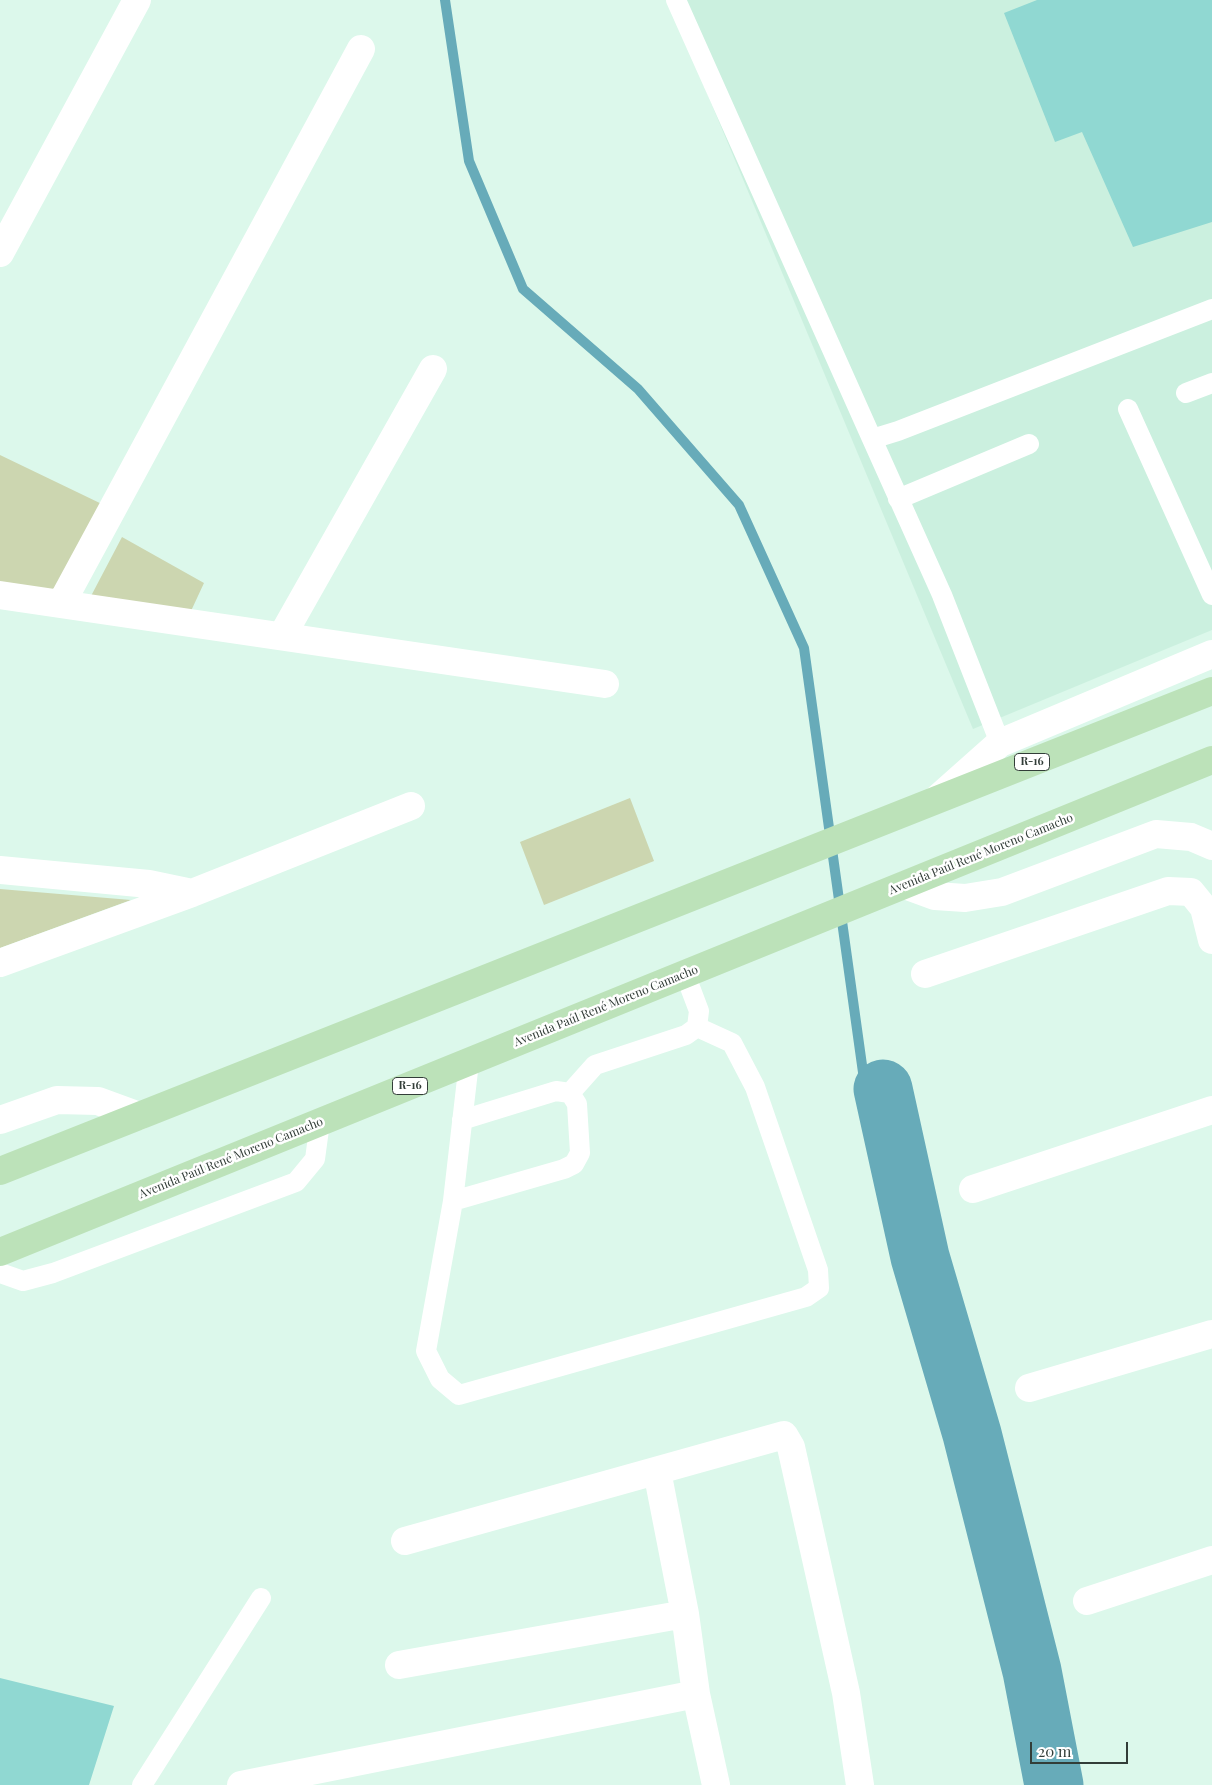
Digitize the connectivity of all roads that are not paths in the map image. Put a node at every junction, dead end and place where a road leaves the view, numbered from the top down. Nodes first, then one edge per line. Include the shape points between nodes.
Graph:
1 (137, 0) edge
2 (676, 0) edge
3 (361, 49) dead end
4 (0, 253) edge
5 (1212, 309) edge
6 (433, 369) dead end
7 (1212, 383) edge
8 (1186, 393) dead end
9 (1128, 410) dead end
10 (872, 439) junction
11 (1029, 444) dead end
12 (898, 499) junction
13 (0, 595) edge
14 (1212, 595) edge
15 (61, 604) junction
16 (282, 636) junction
17 (1212, 654) edge
18 (605, 684) dead end
19 (1212, 691) edge
20 (1000, 744) junction
21 (1212, 760) edge
22 (937, 799) junction
23 (411, 806) dead end
24 (1212, 846) edge
25 (0, 870) edge
26 (905, 885) junction
27 (192, 893) junction
28 (1212, 940) edge
29 (0, 963) edge
30 (685, 974) junction
31 (925, 974) dead end
32 (697, 1027) junction
33 (469, 1062) junction
34 (570, 1093) junction
35 (1212, 1110) edge
36 (139, 1116) junction
37 (0, 1120) edge
38 (462, 1120) junction
39 (320, 1122) junction
40 (0, 1171) edge
41 (973, 1188) dead end
42 (453, 1201) junction
43 (0, 1252) edge
44 (0, 1273) edge
45 (1212, 1334) edge
46 (1029, 1388) dead end
47 (656, 1471) junction
48 (405, 1541) dead end
49 (1212, 1560) edge
50 (261, 1598) dead end
51 (1087, 1601) dead end
52 (685, 1614) junction
53 (399, 1665) dead end
54 (696, 1694) junction
55 (142, 1785) edge
56 (241, 1785) edge
57 (716, 1785) edge
58 (860, 1785) edge

1 - 4 street
2 - 10 lane
3 - 15 street
5 - 10 lane via 908,428
6 - 16 street
7 - 8 lane
9 - 14 lane
10 - 12 lane
11 - 12 lane
12 - 20 lane via 942,595
13 - 15 street
15 - 16 street
16 - 18 street
17 - 20 street
19 - 22 main road, R-16
20 - 22 street
21 - 26 main road, Avenida Paúl René Moreno Camacho / R-16
22 - 36 main road, R-16
23 - 27 street
24 - 26 street via 1191,837 1156,834 1002,892 964,898 935,896
25 - 27 street via 149,884
26 - 30 main road, Avenida Paúl René Moreno Camacho / R-16
27 - 29 street
28 - 31 street via 1204,908 1190,892 1168,891
30 - 32 lane via 699,1011
30 - 33 main road, Avenida Paúl René Moreno Camacho / R-16
32 - 34 lane via 686,1035 595,1065
32 - 42 lane via 732,1043 755,1087 818,1270 819,1288 806,1298 459,1394 440,1379 426,1351
33 - 38 lane
33 - 39 main road, Avenida Paúl René Moreno Camacho / R-16
34 - 38 lane via 556,1091
34 - 42 lane via 577,1104 580,1153 574,1164
35 - 41 street
36 - 37 street via 98,1101 57,1100
36 - 40 main road, R-16
38 - 42 lane
39 - 43 main road, Avenida Paúl René Moreno Camacho / R-16
39 - 44 lane via 316,1159 296,1182 53,1273 23,1281
45 - 46 street
47 - 48 street
47 - 52 street
47 - 58 street via 784,1435 788,1441 846,1693
49 - 51 street
50 - 55 lane
52 - 53 street
52 - 54 street
54 - 56 street
54 - 57 street

